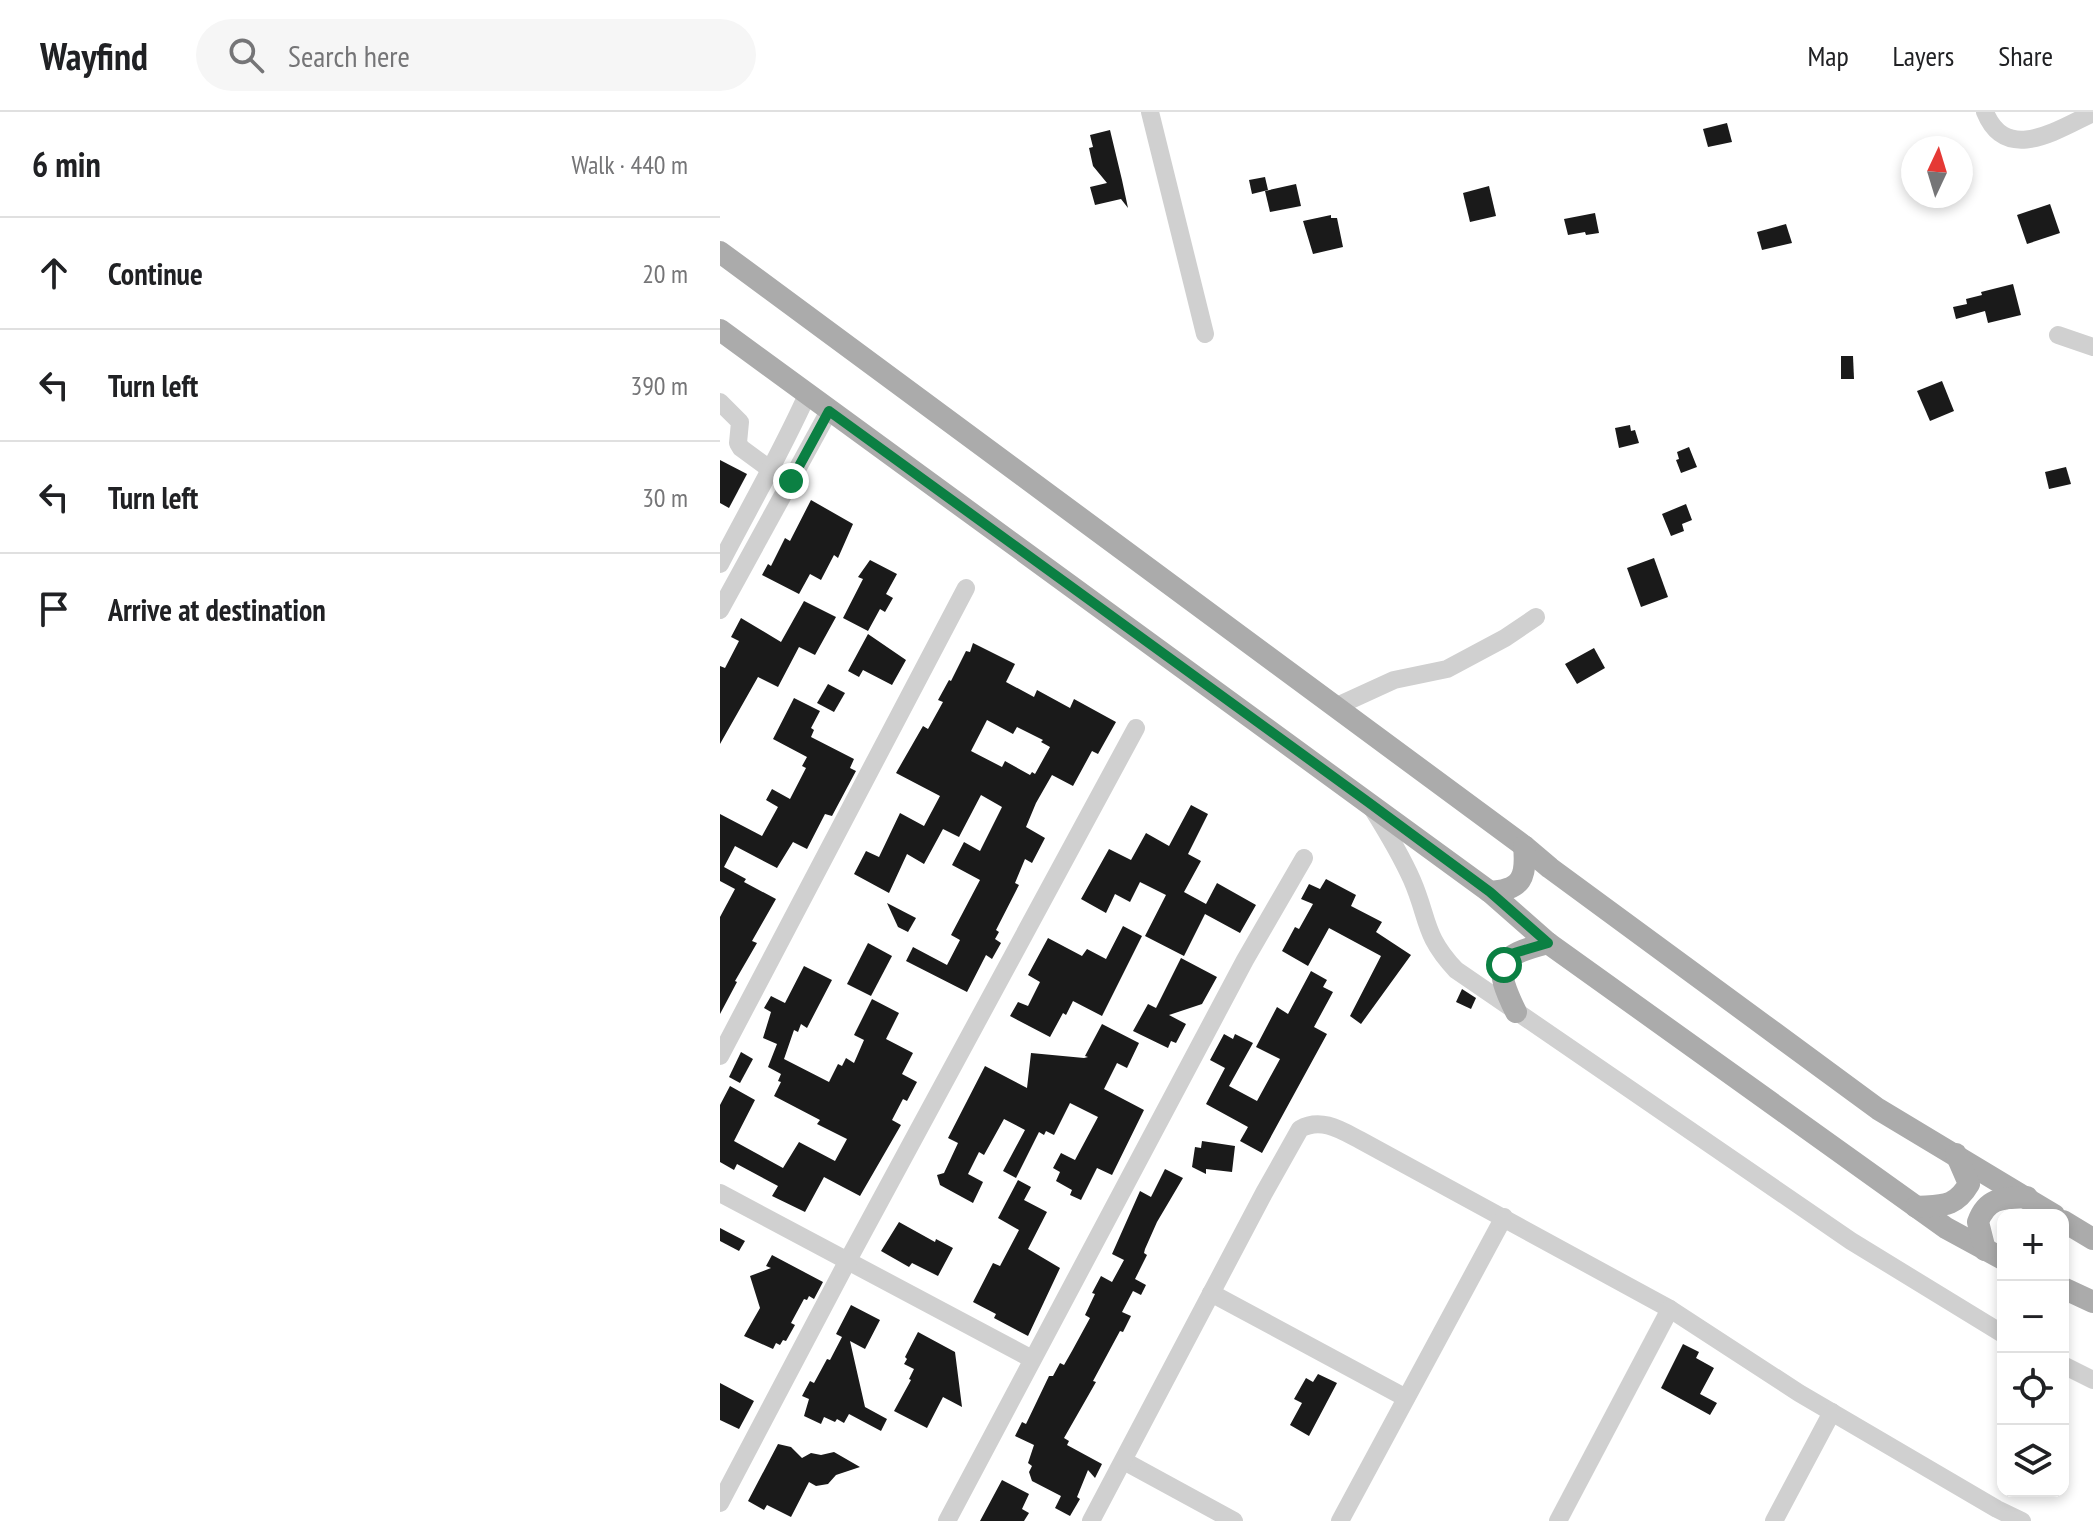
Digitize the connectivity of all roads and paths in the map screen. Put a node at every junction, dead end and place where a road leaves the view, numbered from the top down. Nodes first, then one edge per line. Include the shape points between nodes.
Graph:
1 (1150, 112) edge
2 (1985, 112) edge
3 (2093, 113) edge
4 (720, 252) edge
5 (720, 330) edge
6 (1205, 334) dead end
7 (2058, 335) dead end
8 (2093, 347) edge
9 (807, 395) junction
10 (720, 402) edge
11 (829, 411) junction
12 (792, 429) junction
13 (812, 444) junction
14 (768, 470) junction
15 (791, 481) junction
16 (720, 564) edge
17 (966, 588) dead end
18 (720, 610) edge
19 (1536, 617) dead end
20 (1335, 707) junction
21 (1136, 728) dead end
22 (1368, 802) junction
23 (1524, 846) junction
24 (1304, 858) dead end
25 (1490, 892) junction
26 (1548, 943) junction
27 (1516, 1012) junction
28 (720, 1056) edge
29 (1956, 1154) junction
30 (720, 1193) edge
31 (2028, 1197) junction
32 (1916, 1207) junction
33 (2045, 1209) edge
34 (1504, 1217) junction
35 (2069, 1225) edge
36 (2093, 1239) edge
37 (1994, 1254) edge
38 (847, 1262) junction
39 (2069, 1291) edge
40 (1211, 1293) junction
41 (2093, 1302) edge
42 (1670, 1309) junction
43 (1997, 1330) edge
44 (1032, 1359) junction
45 (2069, 1368) edge
46 (2093, 1380) edge
47 (1406, 1398) junction
48 (1832, 1412) junction
49 (1124, 1461) junction
50 (720, 1503) edge
51 (1993, 1515) edge
52 (947, 1521) edge
53 (1091, 1521) edge
54 (1234, 1521) edge
55 (1340, 1521) edge
56 (1558, 1521) edge
57 (1774, 1521) edge
58 (2022, 1521) edge

1 - 6 street
2 - 3 street via 1998,134 2021,141
4 - 20 main road
5 - 9 main road
7 - 8 street
9 - 11 main road
9 - 12 street
10 - 14 street via 740,422 741,448
11 - 13 street
11 - 22 main road
12 - 13 street
12 - 14 street
13 - 15 street
14 - 15 street
14 - 16 street
15 - 18 street
17 - 28 street
19 - 20 street via 1447,669 1394,680
20 - 23 main road
21 - 38 street
22 - 25 main road
22 - 27 street via 1396,846 1438,950 1456,970
23 - 25 main road via 1519,884
23 - 29 main road via 1878,1109
24 - 44 street
25 - 26 main road
26 - 27 main road via 1511,954 1504,965 1501,977
26 - 32 main road
27 - 43 street via 1851,1241
29 - 31 main road
29 - 32 main road via 1969,1184 1960,1199
30 - 38 street
31 - 33 main road
31 - 37 main road via 1987,1204 1978,1222
32 - 37 main road
34 - 40 street via 1340,1129 1306,1126
34 - 42 street
34 - 47 street
35 - 36 main road
38 - 44 street
38 - 50 street
39 - 41 main road
40 - 47 street
40 - 49 street
42 - 48 street
42 - 56 street
44 - 52 street
45 - 46 street
47 - 55 street
48 - 51 street
48 - 57 street
49 - 53 street
49 - 54 street
51 - 58 street

